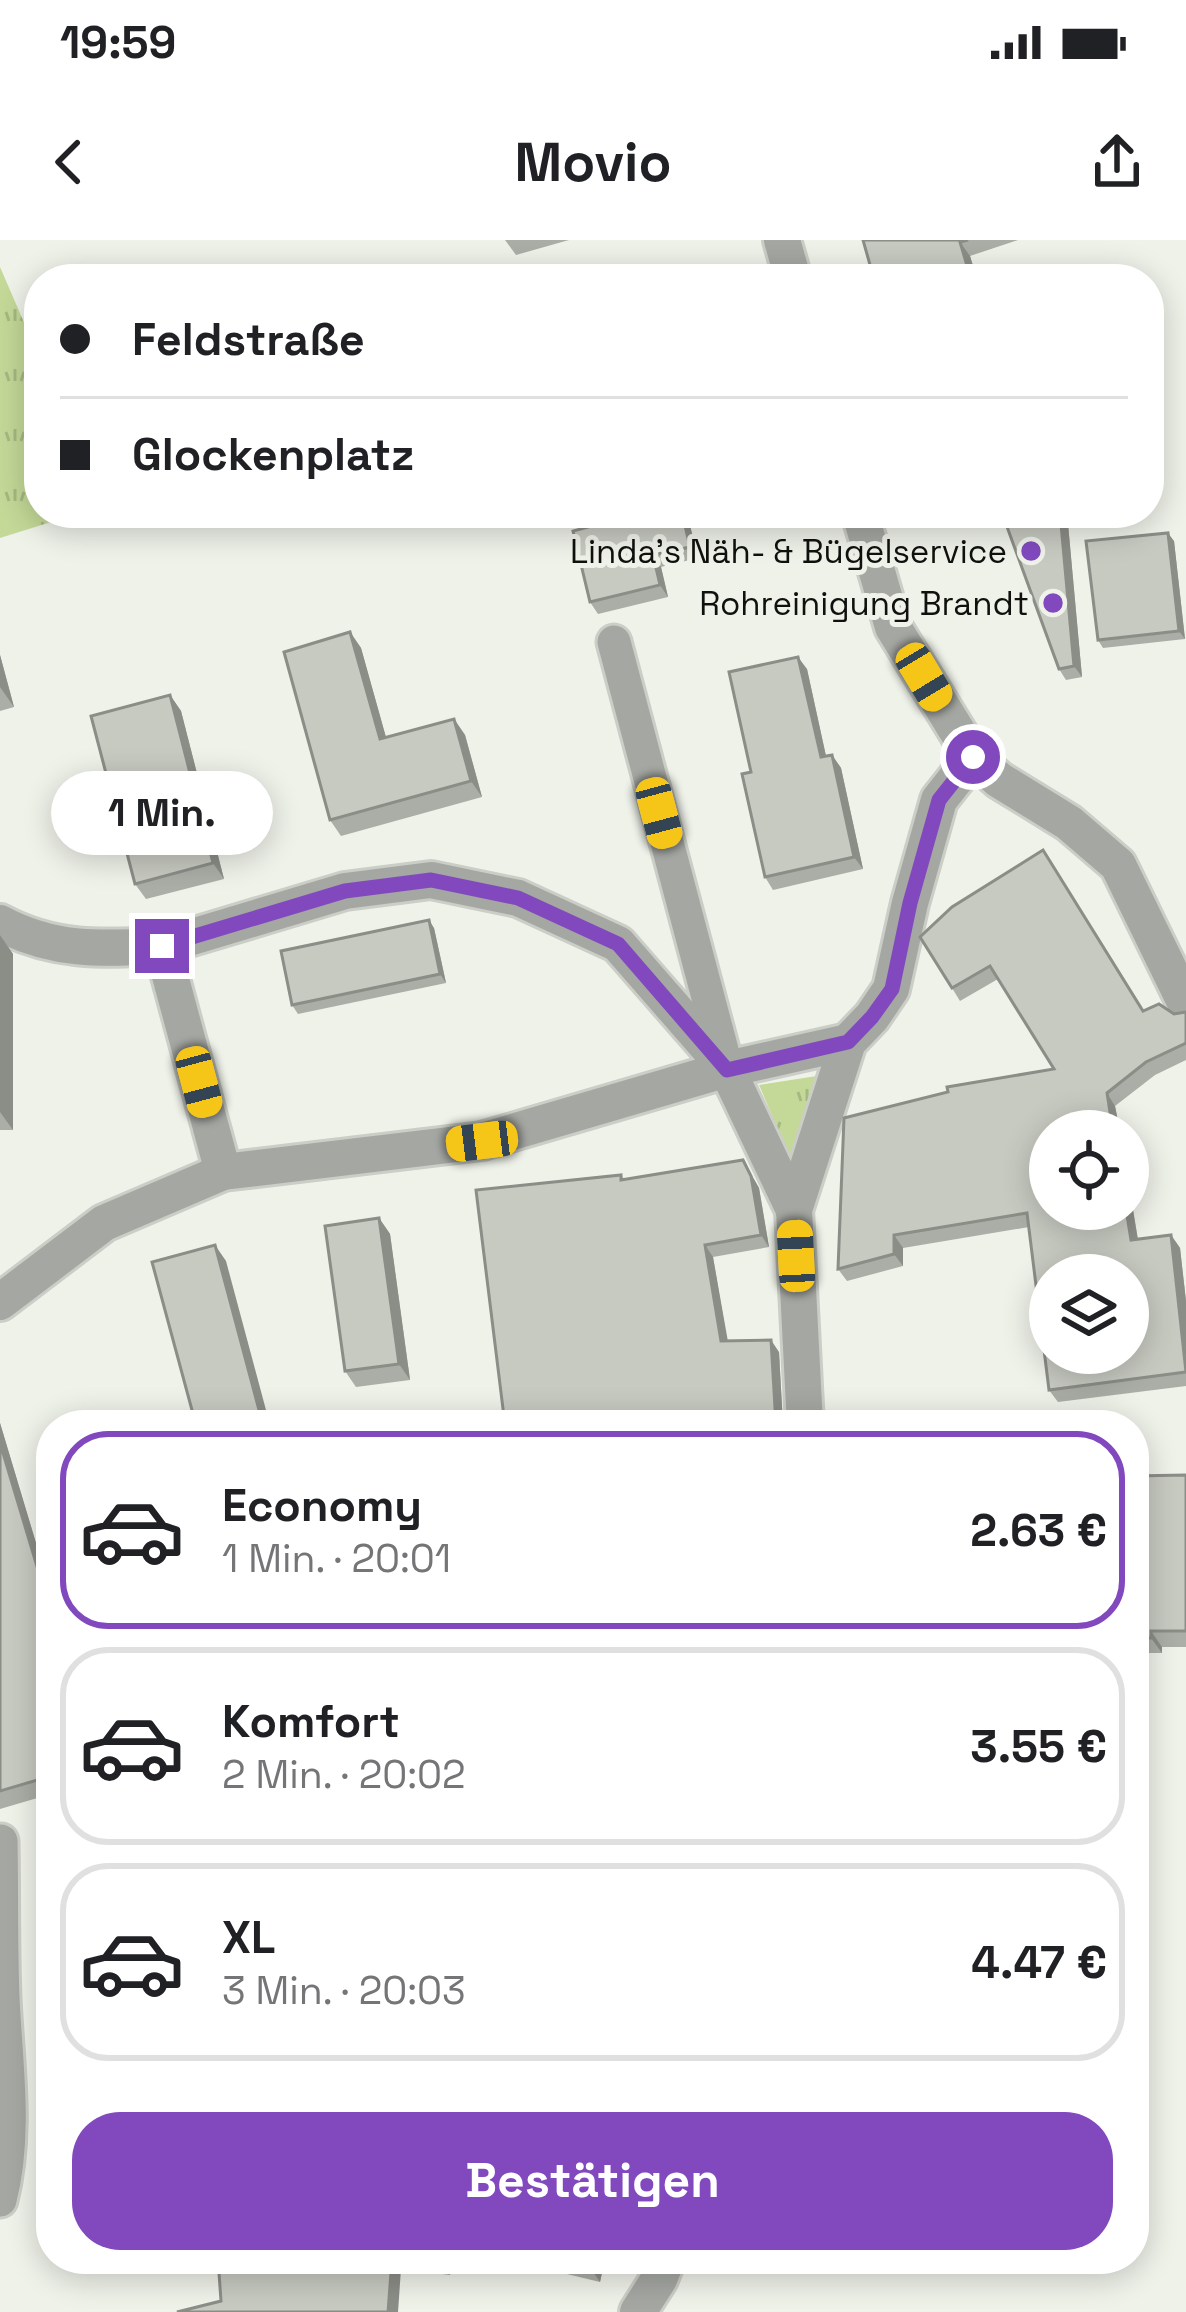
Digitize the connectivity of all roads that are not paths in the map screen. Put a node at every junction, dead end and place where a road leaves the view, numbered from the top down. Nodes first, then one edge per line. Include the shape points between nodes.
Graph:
1 (864, 528) edge
2 (614, 642) dead end
3 (973, 757) junction
4 (0, 923) edge
5 (162, 946) junction
6 (1186, 1004) edge
7 (848, 1042) junction
8 (727, 1070) junction
9 (223, 1172) junction
10 (794, 1210) junction
11 (0, 1302) edge
12 (804, 1410) edge
13 (1, 1840) edge
14 (0, 2200) edge
15 (661, 2274) edge
16 (638, 2312) edge

1 - 3 street via 893,627
2 - 8 lane
3 - 6 street via 1118,865
3 - 7 street via 939,800 892,989
4 - 5 street via 86,950
5 - 8 street via 345,891 431,880 518,898 618,944
5 - 9 street
7 - 8 street
7 - 10 street
8 - 9 street via 482,1141
8 - 10 street
9 - 11 street via 104,1223
10 - 12 street
13 - 14 lane via 10,2101
15 - 16 street

